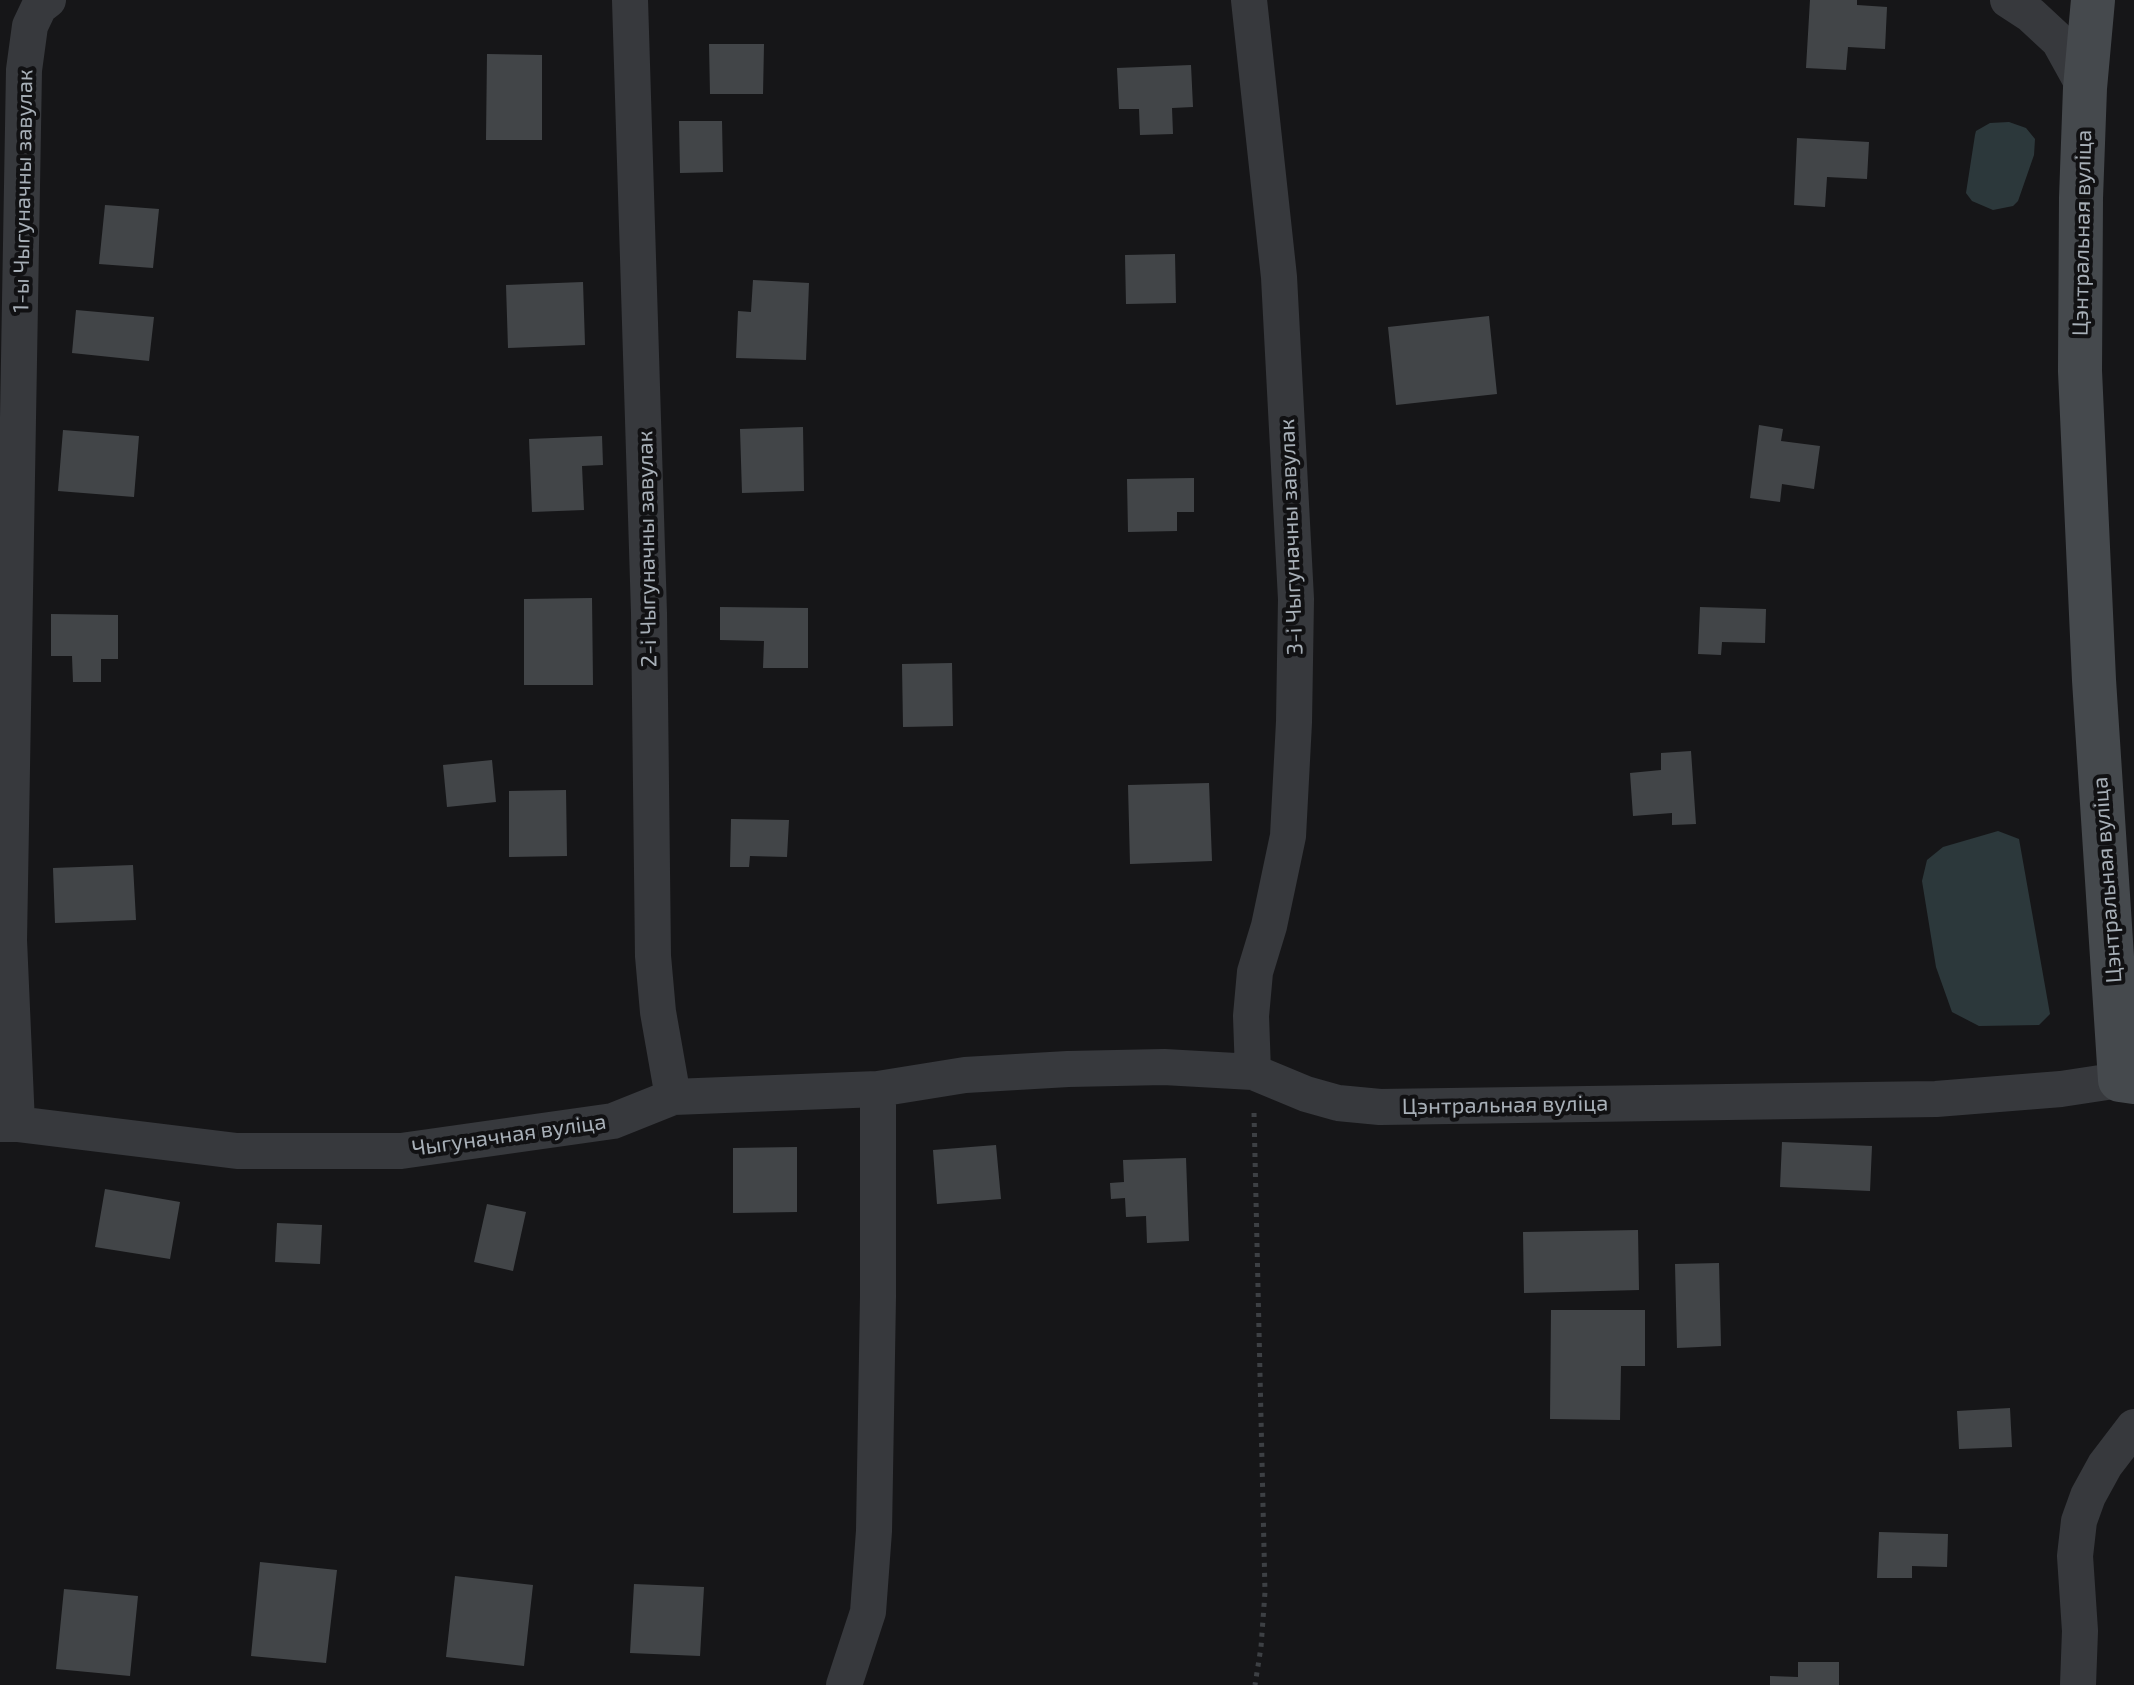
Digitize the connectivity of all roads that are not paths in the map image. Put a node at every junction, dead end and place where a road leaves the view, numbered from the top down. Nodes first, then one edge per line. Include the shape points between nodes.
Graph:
1 (630, 0) edge
2 (1249, 0) edge
3 (2008, 0) edge
4 (2093, 0) edge
5 (39, 13) edge
6 (2085, 88) junction
7 (1253, 1072) junction
8 (2127, 1081) edge
9 (878, 1089) junction
10 (673, 1097) junction
11 (8, 1124) edge
12 (2134, 1427) edge
13 (844, 1685) edge
14 (2078, 1685) edge

1 - 10 street, 2-і Чыгуначны завулак via 649,613 653,956
2 - 7 street, 3-і Чыгуначны завулак via 1279,277 1296,599 1288,836 1255,972
3 - 6 street via 2059,41
4 - 6 street, Цэнтральная вуліца
5 - 11 street, 1-ы Чыгуначны завулак via 24,86
6 - 8 street, Цэнтральная вуліца via 2080,371 2094,680
7 - 8 street, Цэнтральная вуліца via 1338,1103 1380,1107 1936,1099
7 - 9 street, Чыгуначная вуліца via 1068,1069 965,1075
9 - 10 street, Чыгуначная вуліца
9 - 13 street via 874,1531 868,1612
10 - 11 street, Чыгуначная вуліца via 613,1121 401,1151 237,1151
12 - 14 street via 2105,1465 2079,1521

